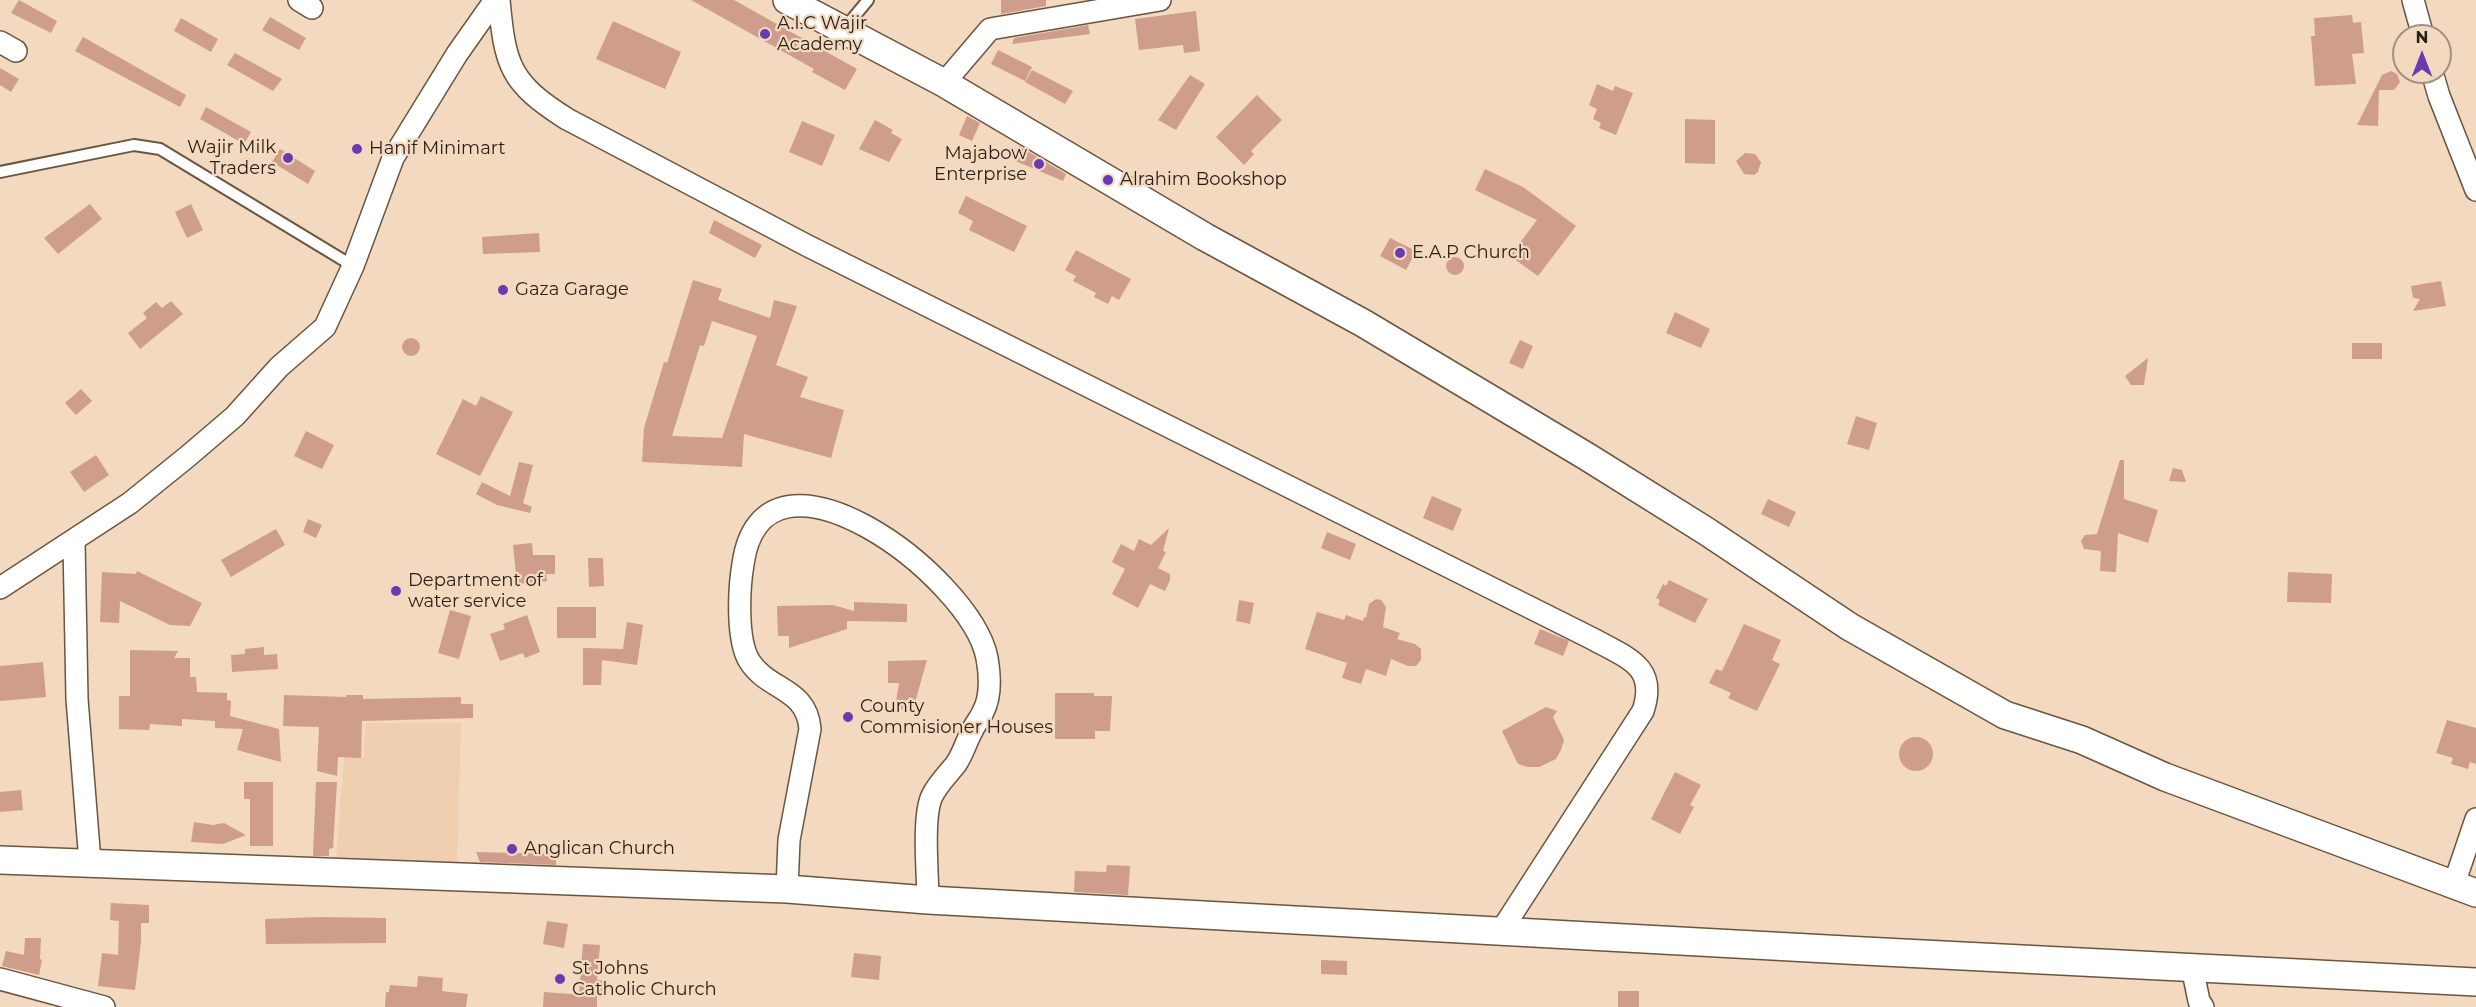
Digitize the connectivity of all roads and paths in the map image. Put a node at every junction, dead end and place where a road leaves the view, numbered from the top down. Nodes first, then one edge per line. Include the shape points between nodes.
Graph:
1 (495, 0) edge
2 (499, 0) edge
3 (787, 0) edge
4 (867, 0) edge
5 (1160, 0) edge
6 (2413, 0) edge
7 (2419, 24) edge
8 (843, 30) junction
9 (944, 83) junction
10 (2436, 84) edge
11 (0, 172) edge
12 (2476, 190) edge
13 (353, 266) junction
14 (74, 542) junction
15 (0, 588) edge
16 (2476, 819) edge
17 (0, 860) edge
18 (90, 862) junction
19 (787, 889) junction
20 (2465, 889) edge
21 (928, 900) junction
22 (1501, 931) junction
23 (2192, 967) junction
24 (0, 979) edge
25 (2476, 982) edge
26 (60, 1001) edge
27 (104, 1007) edge
28 (2203, 1007) edge

1 - 13 street via 393,158
2 - 22 street via 506,54 518,80 539,102 567,119 806,245 1634,663 1648,685 1643,711
3 - 8 street
4 - 8 lane
5 - 9 street via 990,29
6 - 7 street
8 - 9 street
9 - 20 street via 1205,237 1373,329 1586,456 1851,627 2005,715 2082,740 2165,777
10 - 12 street
11 - 13 lane via 134,145 154,147
13 - 14 street via 326,327 279,367 235,416 130,503
14 - 15 street
14 - 18 street via 77,699
16 - 20 street
17 - 18 street
18 - 19 street
19 - 21 street
19 - 21 street via 789,840 809,719 801,702 759,674 748,660 743,642 741,586 752,531 772,513 794,505 820,509 867,525 911,555 938,579 978,634 987,657 989,692 984,710 958,760 931,797 927,831
21 - 22 street
22 - 23 street
23 - 25 street
23 - 28 street
24 - 26 street
26 - 27 street

